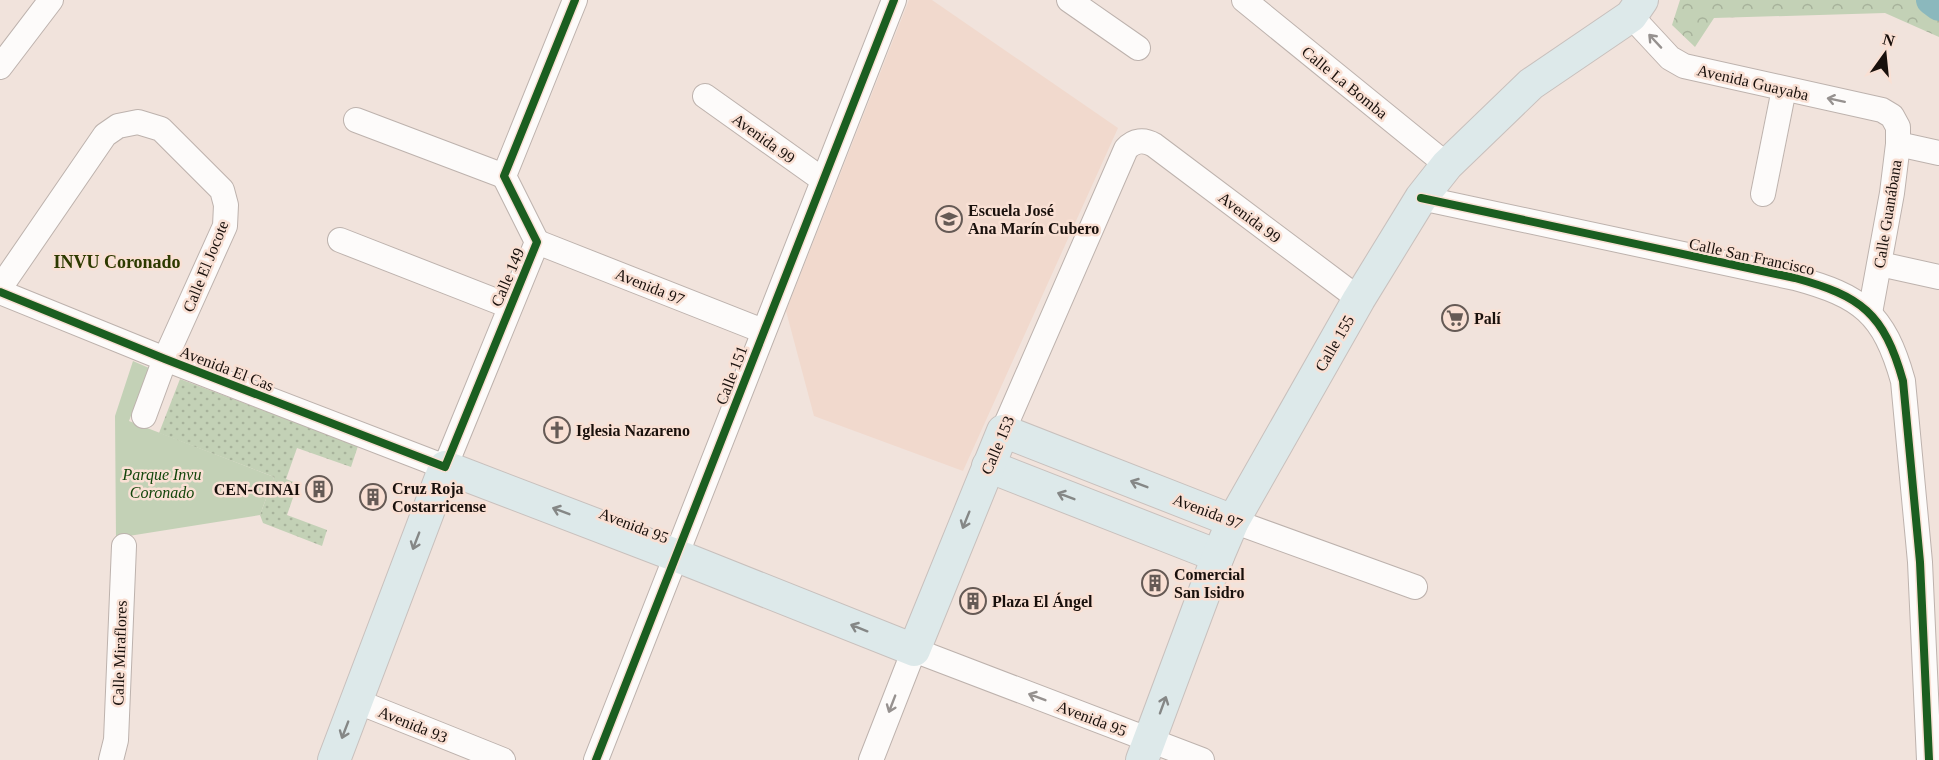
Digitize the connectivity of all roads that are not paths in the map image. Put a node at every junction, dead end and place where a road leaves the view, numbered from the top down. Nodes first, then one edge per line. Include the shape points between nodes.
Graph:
1 (51, 0) edge
2 (575, 0) edge
3 (894, 0) edge
4 (1069, 0) edge
5 (1244, 0) edge
6 (1637, 7) edge
7 (1138, 48) dead end
8 (0, 67) edge
9 (1784, 89) junction
10 (705, 96) dead end
11 (1892, 116) joint
12 (356, 120) dead end
13 (1139, 141) joint
14 (1898, 144) junction
15 (1939, 153) edge
16 (1447, 165) junction
17 (504, 176) junction
18 (823, 180) junction
19 (1763, 194) dead end
20 (1421, 198) junction
21 (340, 240) dead end
22 (537, 242) junction
23 (1880, 264) junction
24 (1939, 277) edge
25 (0, 290) edge
26 (1359, 299) junction
27 (509, 306) junction
28 (1870, 313) junction
29 (763, 331) junction
30 (165, 359) junction
31 (144, 416) dead end
32 (1003, 431) junction
33 (988, 466) junction
34 (445, 467) junction
35 (1233, 521) junction
36 (124, 546) dead end
37 (675, 555) junction
38 (1218, 556) junction
39 (1930, 561) edge
40 (1415, 586) dead end
41 (914, 650) junction
42 (356, 701) junction
43 (1146, 750) edge
44 (111, 760) edge
45 (334, 760) edge
46 (503, 760) edge
47 (596, 760) edge
48 (871, 760) edge
49 (1202, 760) edge
50 (1929, 760) edge

1 - 8 street
2 - 17 street
3 - 18 street, Calle 151
4 - 7 street
5 - 16 street, Calle La Bomba
9 -> 6 street, Avenida Guayaba via 1684,66 1670,58
6 - 16 main road, Calle 155 via 1531,84
11 -> 9 street, Avenida Guayaba via 1882,110
9 - 19 street
10 - 18 street, Avenida 99
11 - 14 street, Calle Guanábana via 1898,127
12 - 17 street
13 - 26 street, Avenida 99 via 1154,145
13 - 32 street, Calle 153 via 1126,149
14 - 15 street
14 - 23 street, Calle Guanábana
16 - 20 main road, Calle 155
17 - 22 street, Calle 149
18 - 29 street, Calle 151
20 - 26 main road, Calle 155
20 - 28 street, Calle San Francisco via 1794,278 1845,294
21 - 27 street
22 - 27 street, Calle 149
22 - 29 street, Avenida 97
23 - 24 street
23 - 28 street, Calle Guanábana
25 - 30 street, Avenida El Cas
25 - 30 street, Calle El Jocote via 105,135 118,126 138,122 161,129 222,190 226,205 225,226
26 - 35 main road, Calle 155
27 - 34 street, Calle 149
28 - 39 street, Calle San Francisco via 1896,356 1903,381
29 - 37 street, Calle 151
30 - 31 street, Calle El Jocote
30 - 34 street, Avenida El Cas
32 - 33 main road, Calle 153
35 -> 32 main road, Avenida 97
38 -> 33 main road
33 -> 41 main road, Calle 153
37 -> 34 main road, Avenida 95
34 -> 42 main road, Calle 149
35 - 38 main road, Calle 155
35 - 40 street, Avenida 97
36 - 44 street, Calle Miraflores via 116,740
41 -> 37 main road, Avenida 95
37 - 47 street, Calle 151
43 -> 38 main road, Calle 155
39 - 50 street, Calle San Francisco
43 -> 41 street, Avenida 95
41 -> 48 street, Calle 153
42 -> 45 main road, Calle 149
42 - 46 street, Avenida 93
43 - 49 street, Avenida 95

